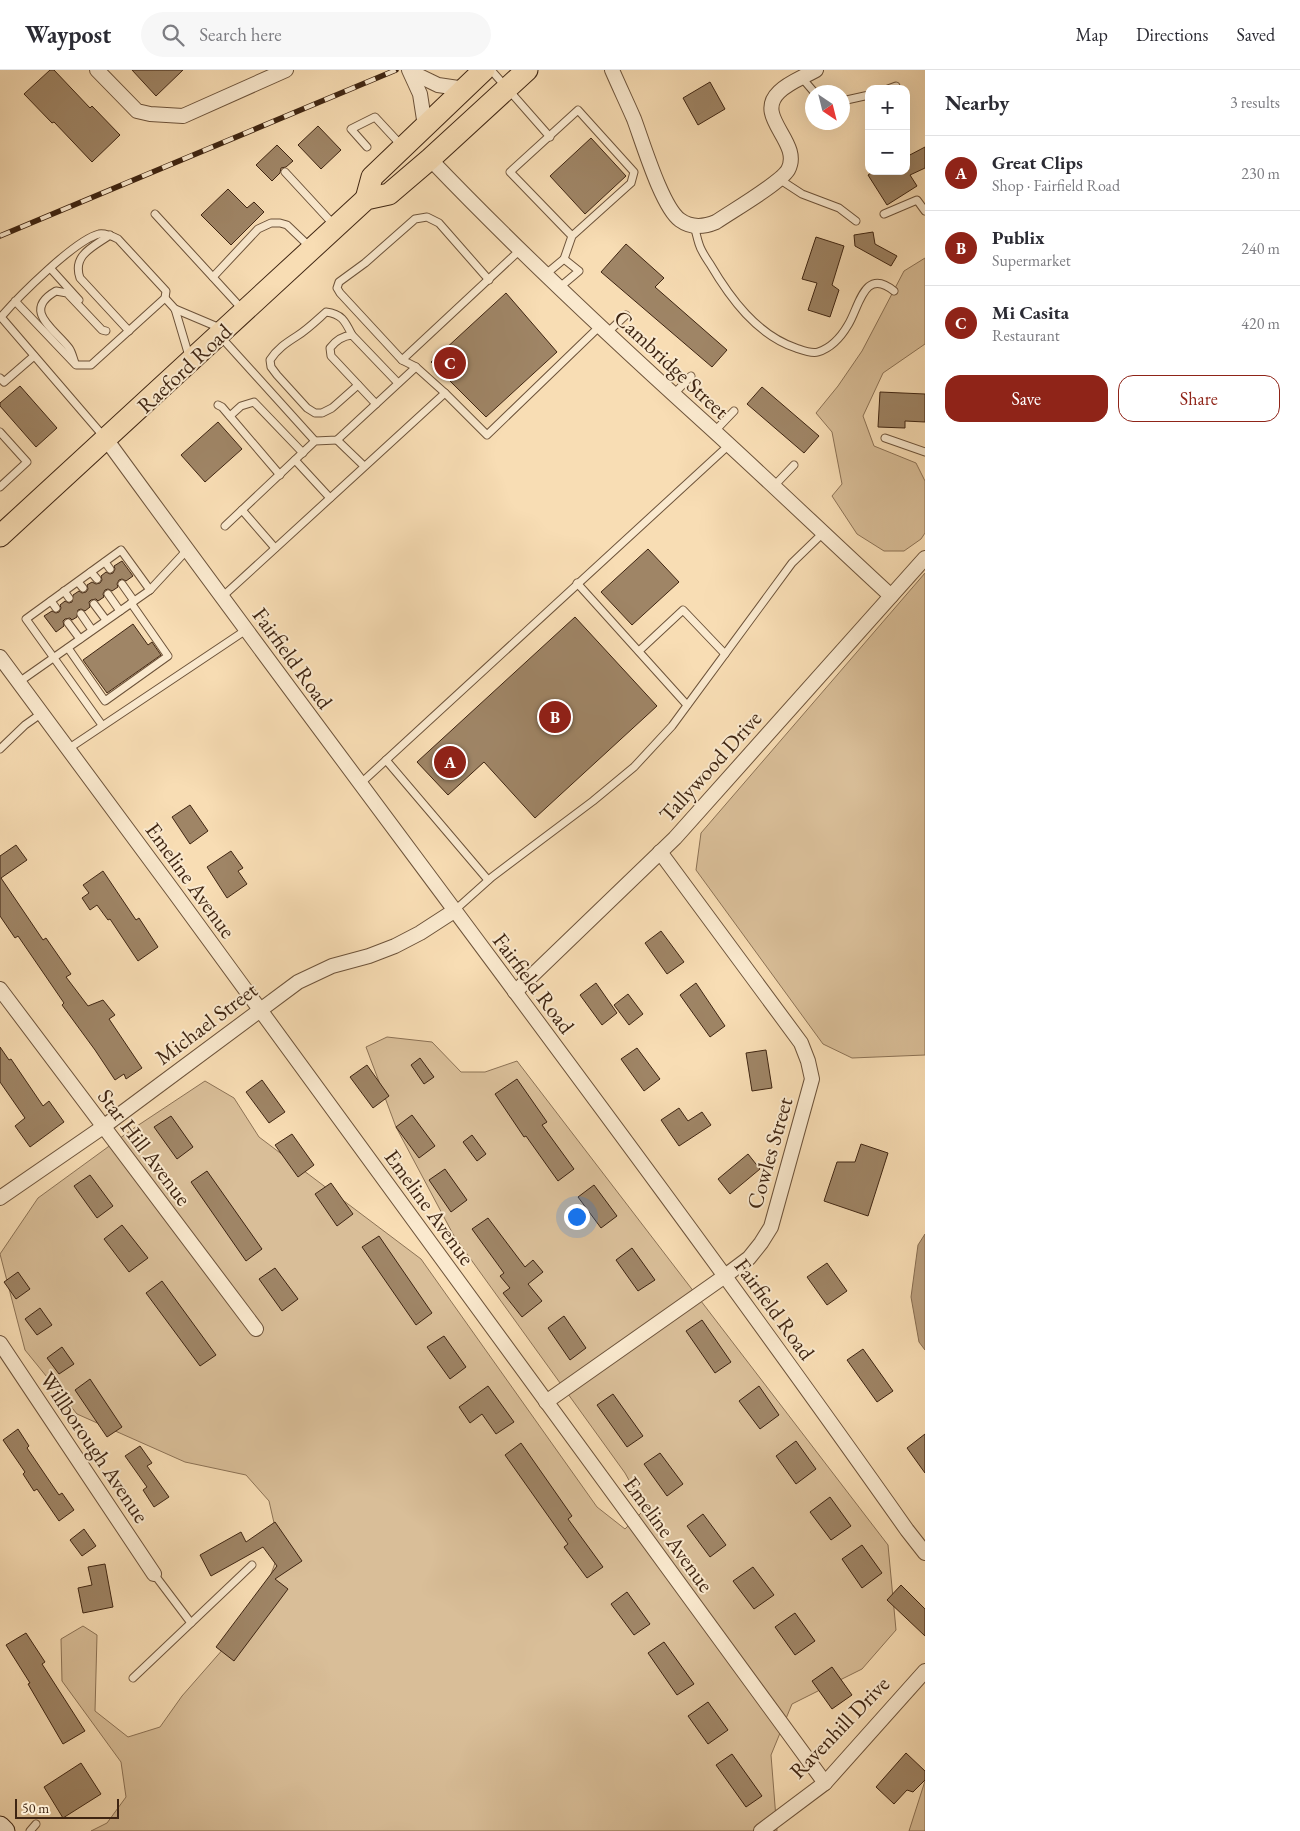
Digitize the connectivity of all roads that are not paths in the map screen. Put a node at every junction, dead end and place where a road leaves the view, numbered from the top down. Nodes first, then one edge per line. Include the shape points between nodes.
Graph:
1 (97, 70) edge
2 (286, 70) edge
3 (484, 70) edge
4 (491, 70) edge
5 (527, 70) edge
6 (612, 70) edge
7 (816, 70) edge
8 (410, 71) edge
9 (802, 78) junction
10 (808, 85) edge
11 (507, 87) junction
12 (465, 89) junction
13 (865, 96) edge
14 (850, 99) edge
15 (425, 126) junction
16 (550, 137) junction
17 (367, 147) dead end
18 (403, 147) junction
19 (430, 159) junction
20 (285, 172) dead end
21 (779, 180) junction
22 (366, 199) junction
23 (925, 211) edge
24 (155, 214) dead end
25 (884, 214) dead end
26 (856, 221) dead end
27 (694, 226) junction
28 (336, 227) junction
29 (110, 235) junction
30 (572, 236) junction
31 (312, 250) junction
32 (520, 250) junction
33 (564, 259) junction
34 (51, 268) junction
35 (546, 274) junction
36 (213, 277) junction
37 (489, 280) junction
38 (560, 287) junction
39 (894, 291) dead end
40 (165, 298) junction
41 (15, 301) junction
42 (175, 309) junction
43 (245, 312) junction
44 (626, 314) dead end
45 (603, 330) junction
46 (106, 331) junction
47 (129, 331) junction
48 (222, 333) junction
49 (352, 335) junction
50 (117, 342) junction
51 (34, 356) junction
52 (402, 360) junction
53 (190, 362) junction
54 (76, 365) junction
55 (416, 367) junction
56 (691, 376) dead end
57 (0, 378) edge
58 (398, 383) junction
59 (358, 384) junction
60 (445, 392) junction
61 (673, 395) junction
62 (376, 404) junction
63 (218, 405) dead end
64 (734, 411) dead end
65 (230, 416) junction
66 (0, 432) edge
67 (714, 432) junction
68 (885, 438) dead end
69 (106, 439) junction
70 (337, 440) junction
71 (316, 441) junction
72 (729, 445) junction
73 (925, 452) edge
74 (303, 453) junction
75 (294, 460) junction
76 (794, 465) dead end
77 (364, 466) junction
78 (280, 475) junction
79 (0, 487) edge
80 (773, 487) junction
81 (330, 498) junction
82 (242, 510) junction
83 (226, 526) dead end
84 (823, 533) junction
85 (0, 536) edge
86 (276, 548) junction
87 (187, 550) junction
88 (925, 558) edge
89 (105, 562) junction
90 (110, 569) dead end
91 (91, 572) junction
92 (96, 579) dead end
93 (78, 582) junction
94 (578, 583) junction
95 (122, 584) dead end
96 (83, 588) dead end
97 (150, 590) junction
98 (64, 591) junction
99 (108, 594) dead end
100 (891, 596) junction
101 (222, 597) junction
102 (70, 598) dead end
103 (51, 601) junction
104 (132, 602) junction
105 (94, 604) dead end
106 (56, 608) dead end
107 (120, 611) junction
108 (81, 614) dead end
109 (106, 620) junction
110 (68, 623) dead end
111 (92, 630) junction
112 (246, 630) junction
113 (80, 639) junction
114 (68, 648) junction
115 (639, 651) junction
116 (725, 654) junction
117 (0, 657) edge
118 (53, 658) junction
119 (19, 682) junction
120 (688, 704) junction
121 (42, 713) junction
122 (102, 726) junction
123 (0, 749) edge
124 (68, 749) junction
125 (386, 760) junction
126 (360, 784) junction
127 (660, 852) junction
128 (488, 880) junction
129 (454, 911) junction
130 (0, 989) edge
131 (514, 992) junction
132 (260, 1011) junction
133 (103, 1127) junction
134 (0, 1198) edge
135 (725, 1276) junction
136 (256, 1329) dead end
137 (0, 1343) edge
138 (546, 1402) junction
139 (925, 1554) edge
140 (252, 1565) dead end
141 (154, 1574) joint
142 (191, 1623) junction
143 (925, 1671) edge
144 (134, 1678) dead end
145 (825, 1783) junction
146 (36, 1824) dead end
147 (0, 1826) edge
148 (5, 1831) edge
149 (30, 1831) edge
150 (760, 1831) edge

1 - 2 street via 136,111 183,116
3 - 12 main road, Raeford Road
4 - 11 lane
5 - 11 main road, Raeford Road
6 - 27 street via 668,208 680,220
7 - 9 street
8 - 12 street via 438,85
8 - 15 street via 420,94
9 - 10 lane
9 - 21 street via 784,87 773,102 774,121 790,151 791,161
11 - 16 lane
11 - 19 main road, Raeford Road
12 - 15 main road, Raeford Road
13 - 14 lane
15 - 18 main road, Raeford Road
16 - 30 lane via 510,172
16 - 30 lane via 578,110 634,172 631,183
17 - 18 lane via 351,129 375,117
18 - 22 main road, Raeford Road via 372,177
19 - 22 main road, Raeford Road via 388,194
19 - 32 street, Cambridge Street
20 - 28 lane
21 - 26 lane via 802,194 839,208
21 - 27 street via 716,222
22 - 28 main road, Raeford Road
23 - 25 lane via 917,200
24 - 36 lane
27 - 39 lane via 699,246 720,282 746,316 775,338 798,349 816,353 834,344 849,325 867,287 874,283 887,285
28 - 31 main road, Raeford Road
29 - 34 lane via 100,234 76,246
29 - 40 lane via 118,239 166,291
29 - 47 lane via 79,259 77,269 80,278
30 - 33 lane
31 - 36 lane via 287,225 271,223 258,229
31 - 43 main road, Raeford Road
32 - 35 street, Cambridge Street
32 - 37 lane
33 - 35 lane
33 - 38 lane via 579,271
34 - 41 lane
34 - 46 lane
35 - 38 street, Cambridge Street
36 - 43 lane
37 - 52 lane
37 - 52 lane via 439,224 427,217 415,219 339,282 337,288
38 - 45 street, Cambridge Street
40 - 42 lane
40 - 47 lane
41 - 51 lane via 1,317
41 - 54 lane
42 - 48 lane
42 - 53 lane
43 - 48 main road, Raeford Road
44 - 45 lane
45 - 60 lane via 487,435
45 - 61 street, Cambridge Street
46 - 50 lane
46 - 54 lane via 67,293 56,291 43,301 42,316 71,349
47 - 50 lane
48 - 53 main road, Raeford Road
48 - 71 lane
49 - 58 lane
49 - 59 lane via 345,335 330,348 331,356
49 - 59 lane via 345,320 336,313 326,312 275,352 270,360 277,375 315,413 332,408
50 - 54 lane via 91,365
51 - 57 lane via 4,382
51 - 69 lane
52 - 55 lane
53 - 69 main road, Raeford Road
55 - 58 lane
55 - 60 lane
56 - 61 lane
58 - 62 lane
59 - 62 lane
60 - 77 lane
61 - 67 street, Cambridge Street
62 - 70 lane
63 - 65 lane
64 - 67 lane
65 - 74 lane via 241,406 254,402
65 - 78 lane
66 - 79 lane via 27,462
67 - 72 street, Cambridge Street
68 - 73 lane
69 - 85 main road, Raeford Road
69 - 87 street, Fairfield Road
70 - 71 lane
70 - 77 lane
71 - 74 lane
72 - 80 street, Cambridge Street
72 - 94 lane
74 - 75 lane
75 - 78 lane
75 - 81 lane
76 - 80 lane
77 - 81 lane
78 - 82 lane
80 - 84 street, Cambridge Street
81 - 86 lane
82 - 83 lane
82 - 86 lane
84 - 100 street, Cambridge Street
84 - 116 lane via 792,563
86 - 101 lane
87 - 97 lane
87 - 101 street, Fairfield Road
88 - 100 street, Tallywood Drive
89 - 90 lane
89 - 91 lane
89 - 97 lane via 121,550
91 - 92 lane
91 - 93 lane
93 - 96 lane
93 - 98 lane
94 - 115 lane
94 - 125 lane
95 - 104 lane
97 - 104 lane
98 - 102 lane
98 - 103 lane
99 - 107 lane
100 - 127 street, Tallywood Drive
101 - 112 street, Fairfield Road
103 - 106 lane
103 - 118 lane via 26,619
104 - 107 lane
104 - 114 lane via 168,656 105,701
105 - 109 lane
107 - 109 lane
108 - 111 lane
109 - 111 lane
110 - 113 lane
111 - 113 lane
112 - 122 lane
112 - 126 street, Fairfield Road
113 - 114 lane
114 - 118 lane
115 - 116 lane via 683,610
115 - 120 lane
116 - 120 lane
117 - 119 street, Emeline Avenue
118 - 119 lane
118 - 122 lane
119 - 121 street, Emeline Avenue
120 - 128 lane via 634,767 594,802
121 - 123 lane
121 - 124 street, Emeline Avenue
122 - 124 lane
124 - 132 street, Emeline Avenue
125 - 126 lane
125 - 128 lane
126 - 129 street, Fairfield Road
127 - 131 street, Tallywood Drive
127 - 135 street, Cowles Street via 800,1043 812,1079 771,1227 749,1258
128 - 129 lane
129 - 131 street, Fairfield Road
129 - 132 street, Michael Street via 395,946 332,966 298,982
130 - 133 street, Star Hill Avenue
131 - 135 street, Fairfield Road
132 - 133 street, Michael Street
132 - 138 street, Emeline Avenue
133 - 134 street, Michael Street
133 - 136 street, Star Hill Avenue
135 - 138 street, Cowles Street
135 - 139 street, Fairfield Road
137 - 141 street, Willborough Avenue
138 - 145 street, Emeline Avenue
140 - 142 lane
141 - 142 lane
142 - 144 lane
143 - 145 street, Ravenhill Drive
145 - 150 street, Ravenhill Drive
146 - 149 lane
147 - 148 street

